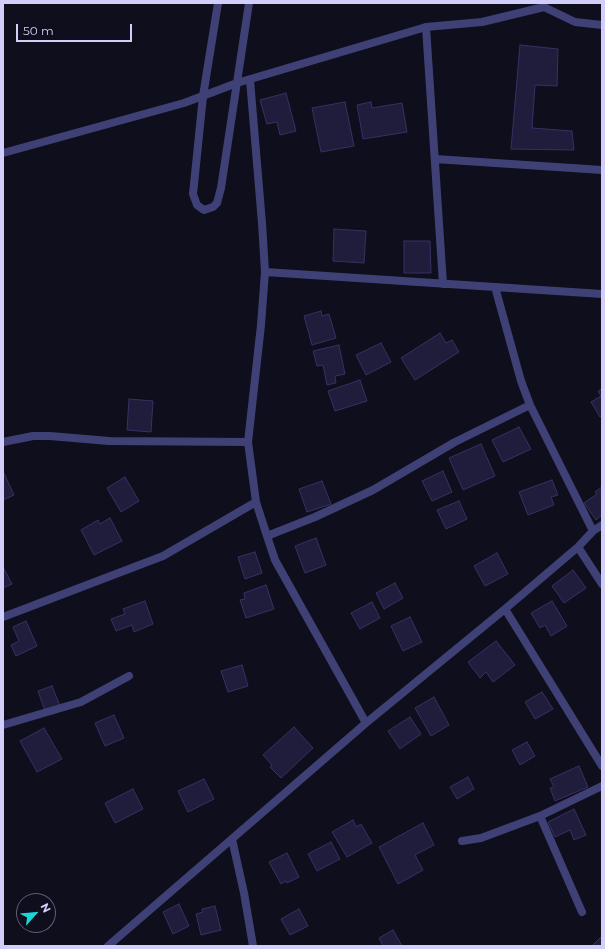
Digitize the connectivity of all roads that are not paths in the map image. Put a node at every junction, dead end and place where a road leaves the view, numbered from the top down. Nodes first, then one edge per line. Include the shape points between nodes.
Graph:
1 (218, 3) edge
2 (249, 3) edge
3 (545, 5) edge
4 (602, 26) edge
5 (426, 27) junction
6 (250, 80) junction
7 (237, 83) junction
8 (204, 96) junction
9 (3, 153) edge
10 (435, 159) junction
11 (602, 170) edge
12 (265, 272) junction
13 (443, 284) junction
14 (495, 287) junction
15 (602, 294) edge
16 (530, 405) junction
17 (3, 442) edge
18 (248, 442) junction
19 (256, 502) junction
20 (602, 525) edge
21 (593, 531) junction
22 (267, 536) junction
23 (578, 547) junction
24 (602, 584) edge
25 (505, 609) junction
26 (3, 617) edge
27 (129, 676) dead end
28 (366, 723) junction
29 (3, 725) edge
30 (602, 766) edge
31 (602, 786) edge
32 (540, 816) junction
33 (232, 839) junction
34 (462, 841) dead end
35 (582, 912) dead end
36 (108, 946) edge
37 (253, 946) edge

1 - 8 street
2 - 7 street
3 - 4 street via 576,22
3 - 5 street via 482,22
5 - 6 street
5 - 10 street
6 - 7 street
6 - 12 street
7 - 8 street
7 - 8 street via 221,188 217,203 204,210 197,205 193,194
8 - 9 street
10 - 11 street
10 - 13 street
12 - 13 street
12 - 18 street
13 - 14 street
14 - 15 street
14 - 16 street
16 - 21 street
16 - 22 street via 455,442 373,490
17 - 18 street via 33,436 50,436 109,440
18 - 19 street
19 - 22 street
19 - 26 street via 163,556
20 - 21 street
21 - 23 street
22 - 28 street via 275,560
23 - 24 street
23 - 25 street
25 - 28 street
25 - 30 street
27 - 29 street via 81,702
28 - 33 street
31 - 32 street
32 - 34 street via 481,838
32 - 35 street
33 - 36 street
33 - 37 street

